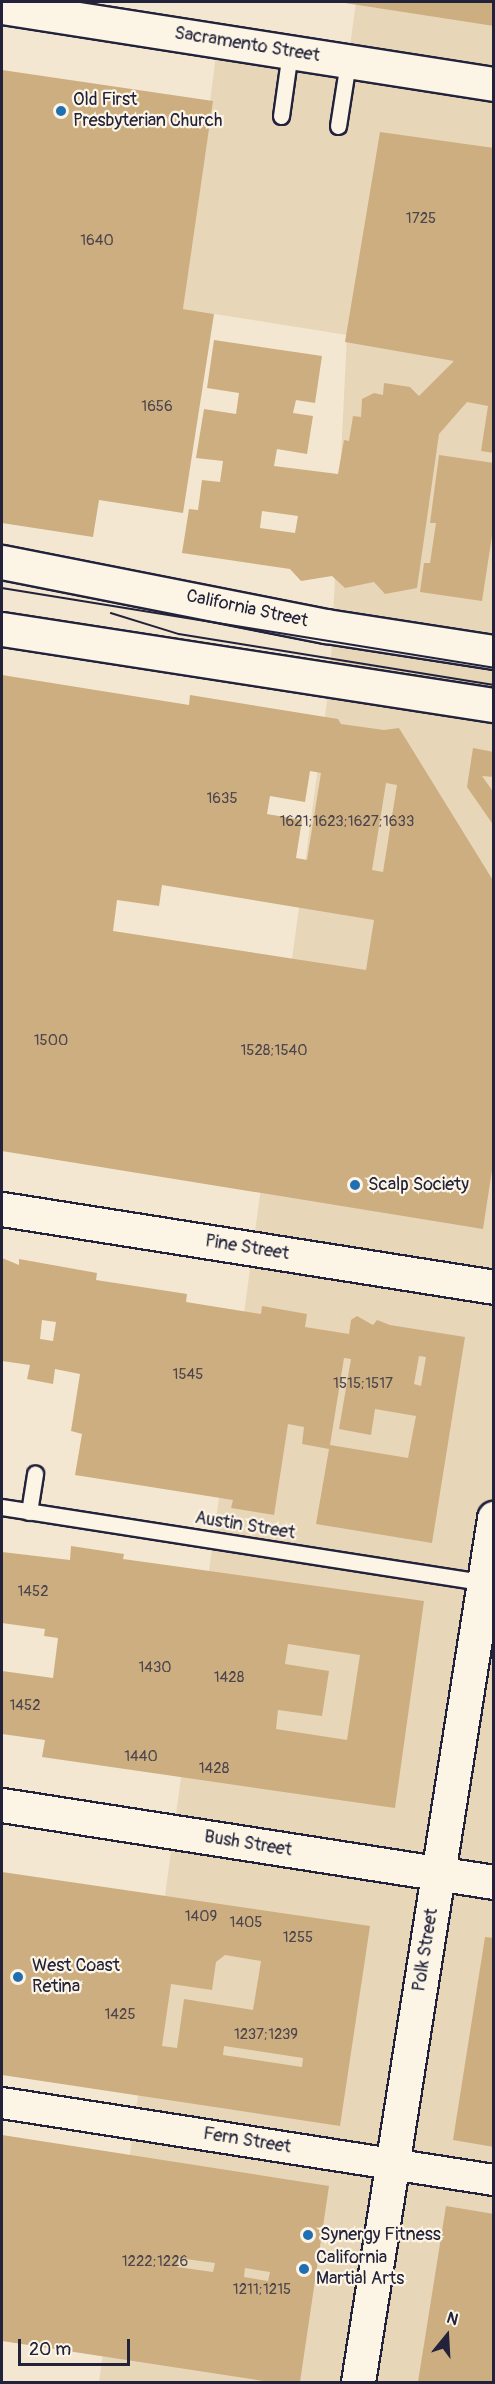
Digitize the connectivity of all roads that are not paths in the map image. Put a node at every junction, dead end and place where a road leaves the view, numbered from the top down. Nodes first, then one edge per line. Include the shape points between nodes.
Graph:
1 (2, 7) edge
2 (291, 52) junction
3 (348, 62) junction
4 (494, 84) edge
5 (281, 116) dead end
6 (338, 126) dead end
7 (2, 562) edge
8 (2, 629) edge
9 (494, 652) edge
10 (494, 705) edge
11 (2, 1209) edge
12 (494, 1287) edge
13 (34, 1473) dead end
14 (2, 1507) edge
15 (29, 1512) junction
16 (494, 1518) edge
17 (488, 1583) edge
18 (2, 1805) edge
19 (438, 1874) junction
20 (494, 1882) edge
21 (2, 2103) edge
22 (392, 2164) junction
23 (494, 2180) edge
24 (358, 2382) edge

1 - 2 street, Sacramento Street
2 - 3 street, Sacramento Street
2 - 5 lane
3 - 4 street, Sacramento Street
3 - 6 lane
7 - 9 street, California Street via 326,626
8 - 10 street
11 - 12 street, Pine Street
13 - 15 lane
14 - 15 lane, Austin Street
15 - 17 lane, Austin Street
16 - 17 street, Polk Street
17 - 19 street, Polk Street
18 - 19 street, Bush Street
19 - 20 street, Bush Street
19 - 22 street, Polk Street
21 - 22 street, Fern Street
22 - 23 street, Fern Street
22 - 24 street, Polk Street

